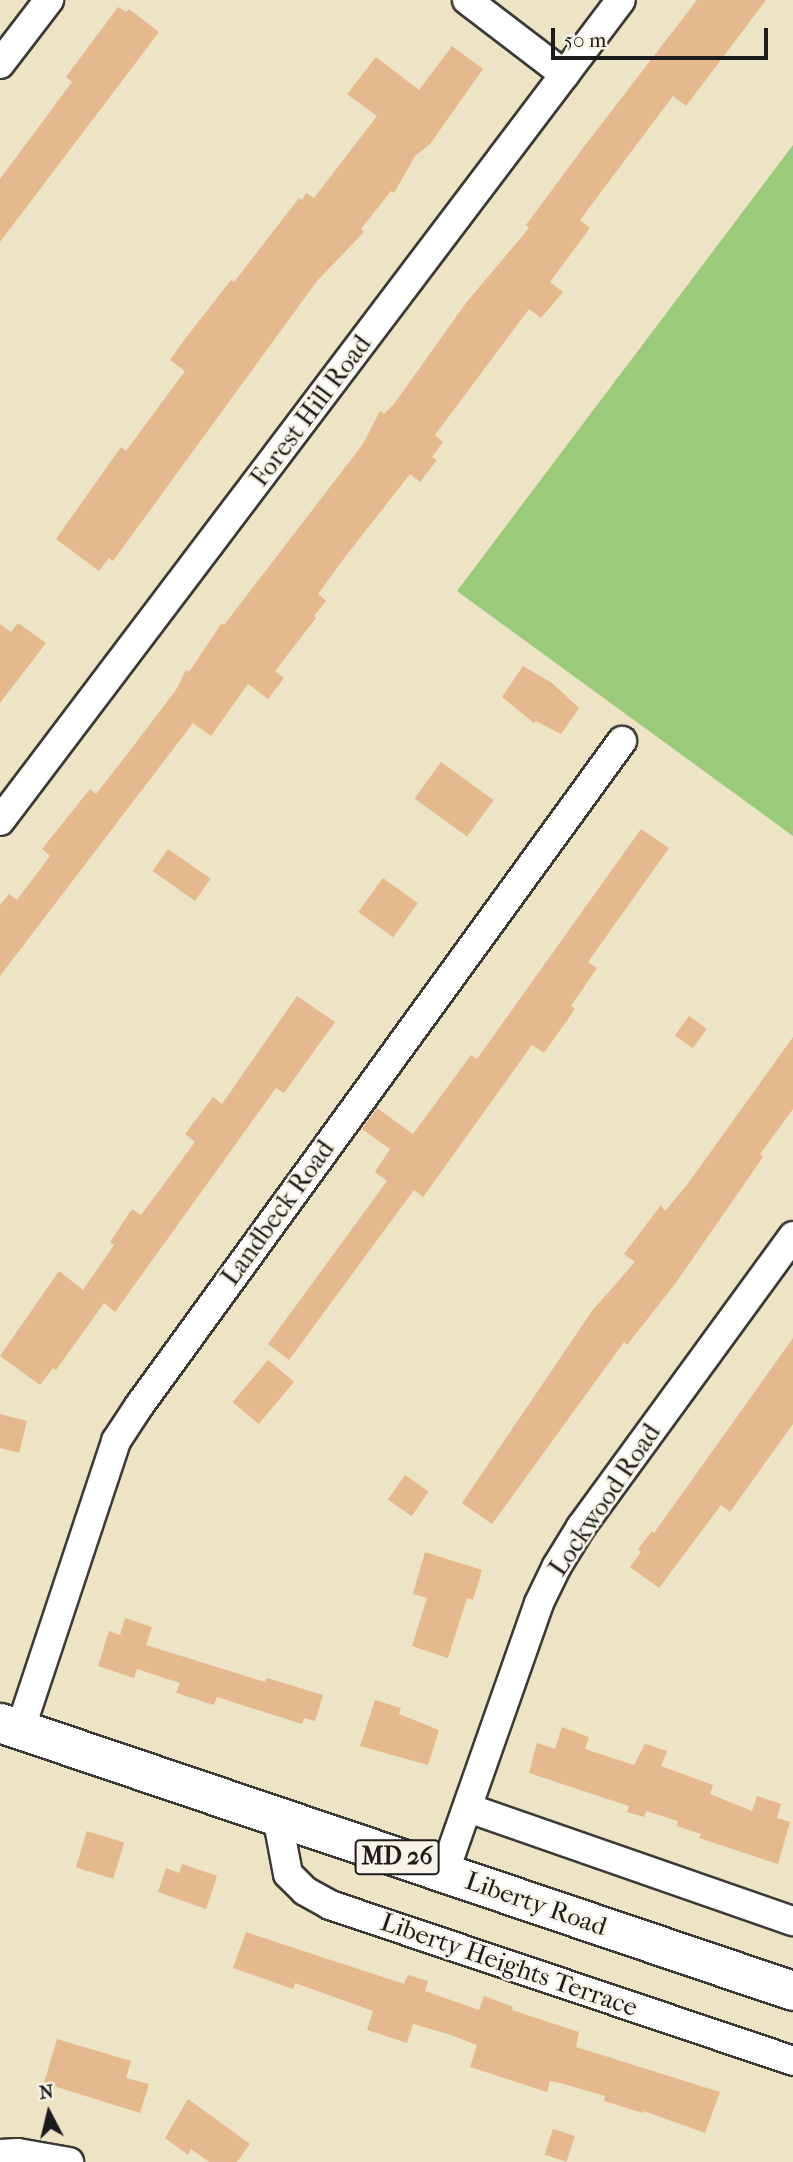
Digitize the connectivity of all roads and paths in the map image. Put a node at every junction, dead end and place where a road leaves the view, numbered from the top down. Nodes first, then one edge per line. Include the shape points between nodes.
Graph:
1 (49, 0) edge
2 (467, 0) edge
3 (621, 0) edge
4 (0, 64) edge
5 (565, 75) junction
6 (622, 741) dead end
7 (0, 821) edge
8 (793, 1236) edge
9 (10, 1726) edge
10 (468, 1808) junction
11 (277, 1816) junction
12 (444, 1873) junction
13 (793, 1921) edge
14 (793, 1991) edge
15 (793, 2061) edge
16 (0, 2154) edge
17 (69, 2162) edge

1 - 4 street
2 - 5 street
3 - 5 street, Forest Hill Road
5 - 7 street, Forest Hill Road
6 - 9 street, Landbeck Road via 116,1441
8 - 10 street, Lockwood Road via 557,1566 539,1603
9 - 11 main road, Liberty Road / MD 26
10 - 12 street, Lockwood Road
10 - 13 street
11 - 12 main road, Liberty Road / MD 26
11 - 15 street, Liberty Heights Terrace via 288,1874 305,1891 330,1905
12 - 14 main road, Liberty Road / MD 26
16 - 17 street

